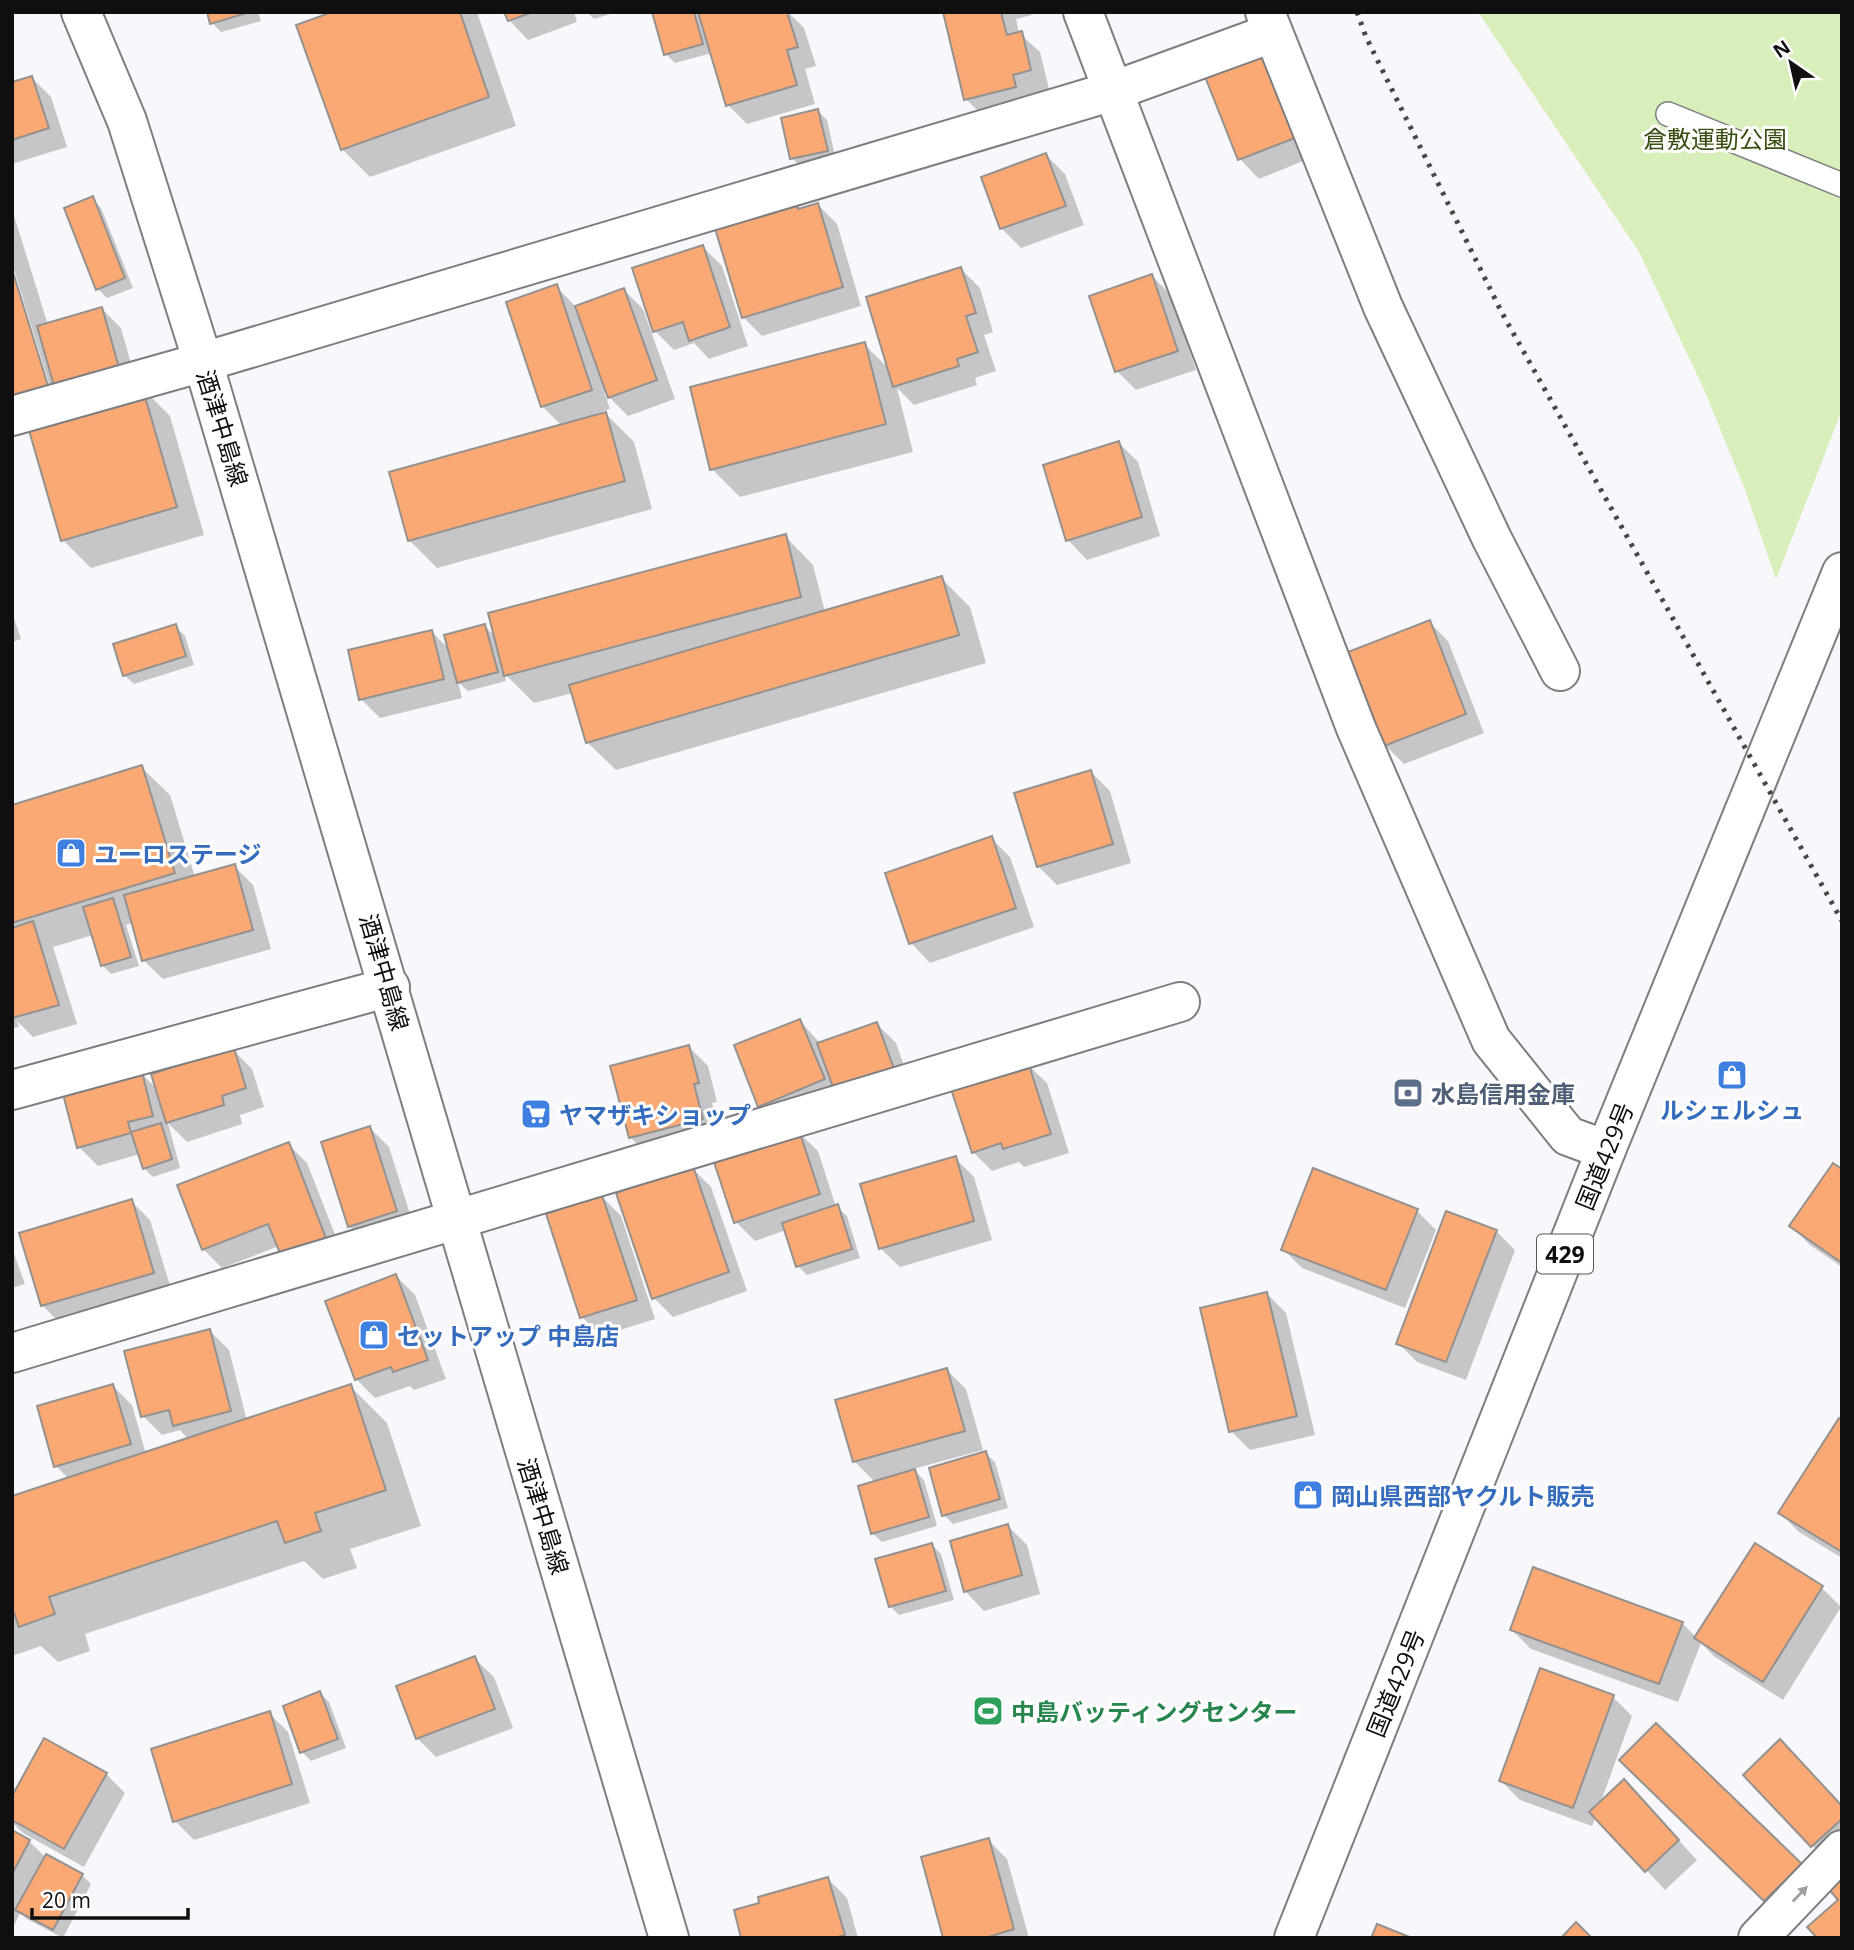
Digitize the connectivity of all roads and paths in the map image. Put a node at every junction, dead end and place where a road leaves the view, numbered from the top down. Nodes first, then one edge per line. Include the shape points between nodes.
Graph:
1 (81, 12) edge
2 (1083, 12) edge
3 (1268, 23) edge
4 (1113, 91) junction
5 (1668, 114) dead end
6 (1842, 185) edge
7 (203, 362) junction
8 (12, 416) edge
9 (1842, 572) edge
10 (1560, 671) dead end
11 (390, 987) junction
12 (1180, 1002) dead end
13 (12, 1090) edge
14 (1606, 1150) junction
15 (457, 1220) junction
16 (12, 1353) edge
17 (1842, 1850) edge
18 (669, 1938) edge
19 (1294, 1938) edge
20 (1758, 1938) edge

1 - 7 main road, 酒津中島線 via 127,121
2 - 4 main road
3 - 4 main road
3 - 10 main road via 1383,307
4 - 7 main road
4 - 14 main road via 1356,729 1491,1040 1569,1136
5 - 6 lane
7 - 8 main road
7 - 11 main road, 酒津中島線
9 - 14 main road, 国道429号 / 429
11 - 13 main road
11 - 15 main road, 酒津中島線
12 - 15 main road
14 - 19 main road, 国道429号 / 429
15 - 16 main road
15 - 18 main road, 酒津中島線
20 -> 17 main road

